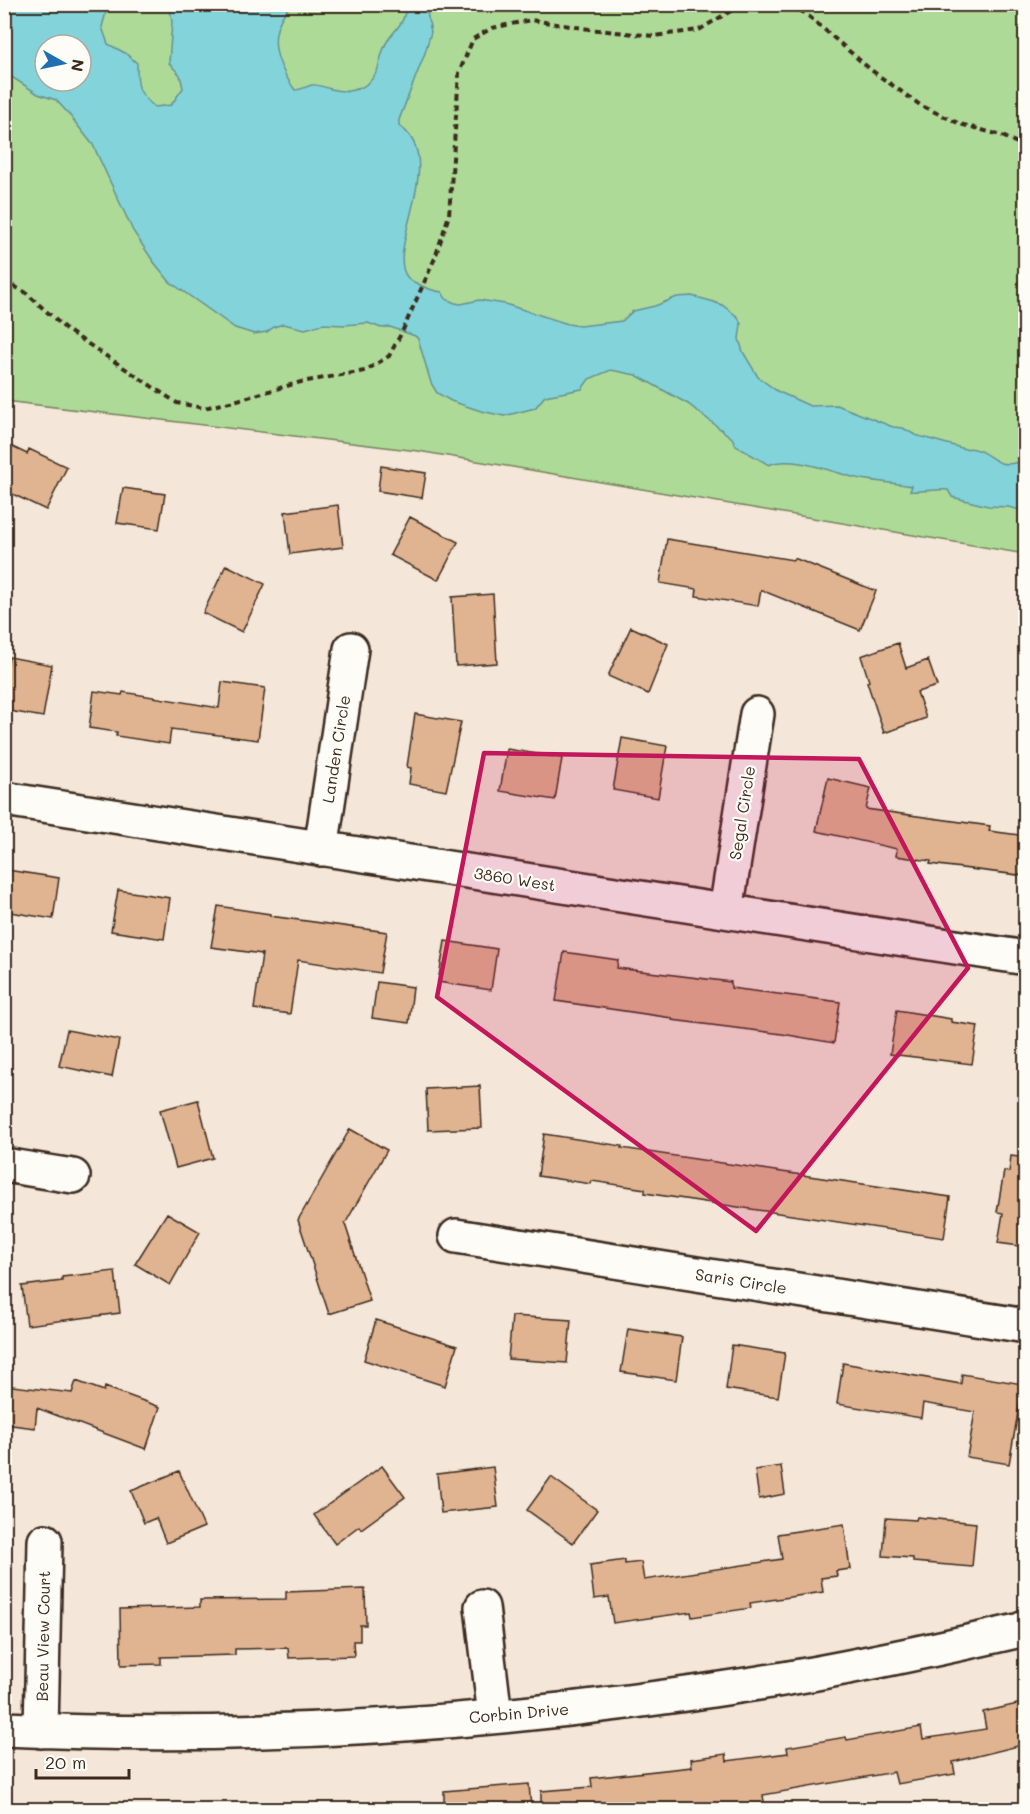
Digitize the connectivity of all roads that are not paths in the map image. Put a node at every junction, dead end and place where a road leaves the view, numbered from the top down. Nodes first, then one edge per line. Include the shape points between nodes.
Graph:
1 (351, 649) dead end
2 (757, 714) dead end
3 (4, 799) edge
4 (321, 849) junction
5 (726, 911) junction
6 (1026, 958) edge
7 (4, 1166) edge
8 (73, 1176) dead end
9 (456, 1236) dead end
10 (1026, 1326) edge
11 (45, 1541) dead end
12 (482, 1607) dead end
13 (1026, 1627) edge
14 (495, 1716) junction
15 (4, 1729) edge
16 (41, 1731) junction

1 - 4 street, Landen Circle
2 - 5 street, Segal Circle
3 - 4 street, 3860 West
4 - 5 street, 3860 West
5 - 6 street, 3860 West
7 - 8 street
9 - 10 street, Saris Circle
11 - 16 street, Beau View Court
12 - 14 street
13 - 14 street, Corbin Drive via 891,1659 760,1683
14 - 16 street, Corbin Drive via 266,1731
15 - 16 street, Corbin Drive

